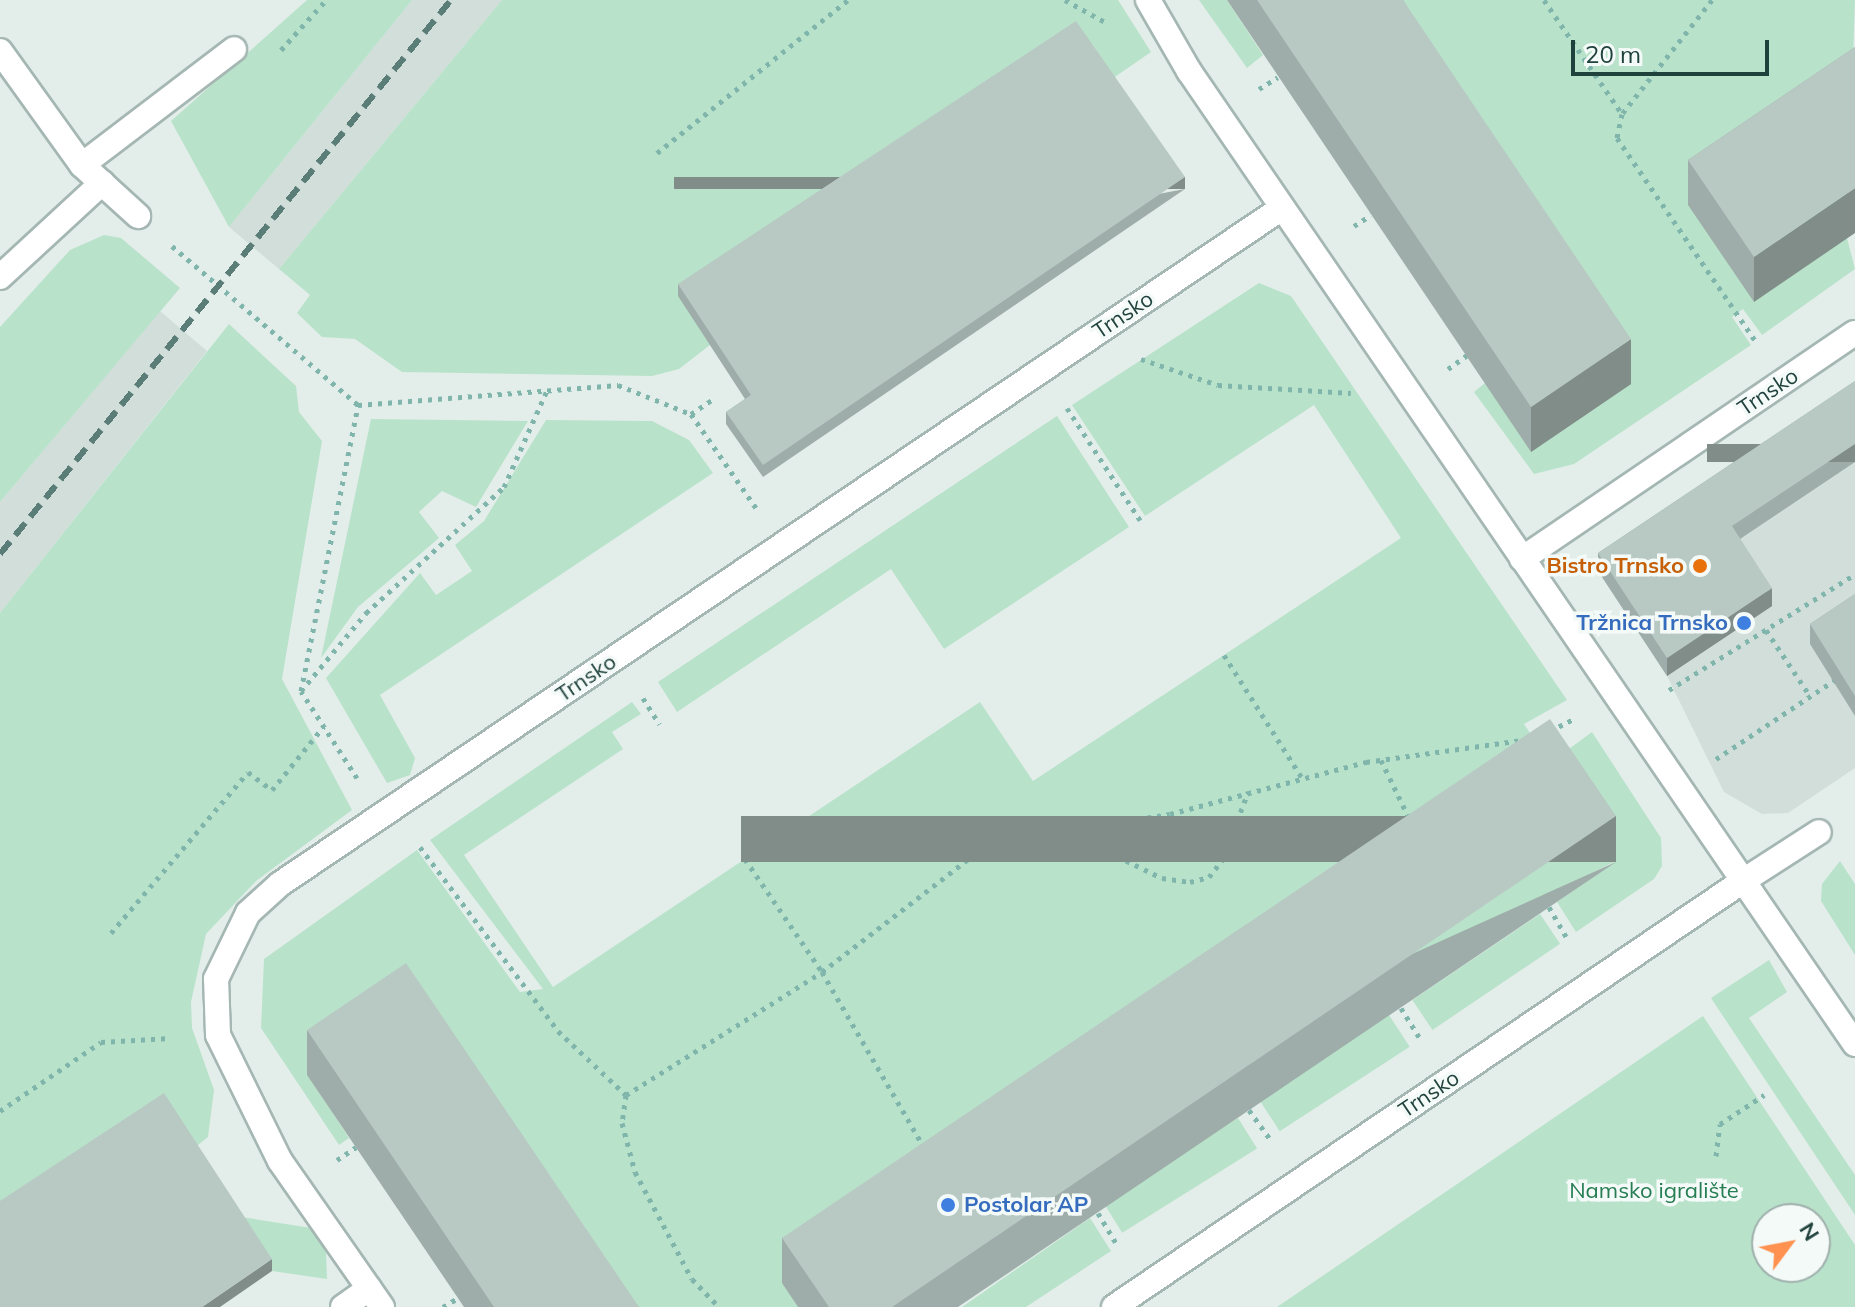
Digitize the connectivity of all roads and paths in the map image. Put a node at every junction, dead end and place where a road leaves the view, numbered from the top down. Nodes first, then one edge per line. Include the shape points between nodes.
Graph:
1 (848, 0) edge
2 (1148, 0) edge
3 (1544, 0) edge
4 (1712, 0) edge
5 (234, 49) dead end
6 (0, 51) edge
7 (1278, 77) edge
8 (1255, 92) dead end
9 (1622, 114) junction
10 (657, 153) dead end
11 (82, 165) junction
12 (102, 183) junction
13 (1282, 208) junction
14 (1371, 215) edge
15 (138, 216) joint
16 (1350, 228) dead end
17 (0, 277) edge
18 (1855, 333) edge
19 (1761, 349) dead end
20 (1130, 354) dead end
21 (1467, 355) edge
22 (1447, 370) dead end
23 (548, 388) junction
24 (1368, 395) dead end
25 (712, 400) dead end
26 (1063, 400) dead end
27 (358, 405) junction
28 (691, 414) junction
29 (760, 513) dead end
30 (1140, 520) dead end
31 (1522, 559) junction
32 (1855, 574) edge
33 (1766, 630) junction
34 (1224, 655) dead end
35 (1844, 673) edge
36 (637, 689) dead end
37 (301, 691) junction
38 (1810, 696) junction
39 (1676, 702) dead end
40 (1585, 713) dead end
41 (659, 724) dead end
42 (324, 726) junction
43 (1543, 735) edge
44 (1528, 739) edge
45 (1708, 748) dead end
46 (1716, 759) junction
47 (1381, 760) junction
48 (1724, 770) dead end
49 (1302, 778) junction
50 (364, 790) dead end
51 (1248, 792) junction
52 (1413, 825) edge
53 (1062, 829) junction
54 (1819, 832) dead end
55 (415, 839) dead end
56 (745, 859) dead end
57 (1743, 881) junction
58 (1549, 907) edge
59 (111, 933) dead end
60 (1571, 944) dead end
61 (822, 972) junction
62 (1401, 1008) edge
63 (218, 1035) junction
64 (1855, 1044) edge
65 (1425, 1045) dead end
66 (626, 1095) junction
67 (1764, 1095) dead end
68 (1249, 1110) edge
69 (0, 1111) edge
70 (356, 1147) edge
71 (1275, 1147) dead end
72 (1716, 1156) dead end
73 (337, 1160) dead end
74 (933, 1162) edge
75 (1098, 1213) edge
76 (1122, 1252) dead end
77 (375, 1298) edge
78 (458, 1298) edge
79 (343, 1307) edge
80 (443, 1307) edge
81 (719, 1307) edge
82 (1114, 1307) edge

1 - 10 path
2 - 13 street
3 - 9 path
4 - 9 path
5 - 11 street
6 - 11 street
7 - 8 path
9 - 19 path via 1617,138
11 - 12 street
12 - 15 street
12 - 17 street
13 - 31 street
13 - 63 street, Trnsko via 280,884 228,944 216,979
14 - 16 path
15 - 27 path
18 - 31 street, Trnsko
20 - 24 path via 1218,385
21 - 22 path
23 - 27 path
23 - 28 path via 618,385
23 - 37 path via 504,487 366,613
25 - 28 path
26 - 30 path
27 - 37 path
28 - 29 path
31 - 57 street
32 - 33 path
33 - 38 path
33 - 39 path via 1668,691
34 - 49 path
35 - 38 path
36 - 41 path
37 - 42 path
38 - 46 path
40 - 43 path
42 - 50 path
42 - 59 path via 272,790 248,772
44 - 47 path
45 - 46 path
46 - 48 path
47 - 49 path
47 - 52 path
49 - 51 path
51 - 53 path via 1170,814
51 - 53 path via 1223,859 1209,877 1190,882 1162,878
53 - 61 path via 989,843
54 - 57 street, Trnsko
55 - 66 path via 558,1031
56 - 61 path
57 - 64 street
57 - 82 street, Trnsko
58 - 60 path
61 - 66 path
61 - 74 path
62 - 65 path
63 - 69 path via 101,1042
63 - 77 street, Trnsko via 280,1161
66 - 81 path via 622,1123 635,1172 692,1279
67 - 72 path via 1720,1124
68 - 71 path
70 - 73 path
75 - 76 path
77 - 79 street, Trnsko
78 - 80 path

